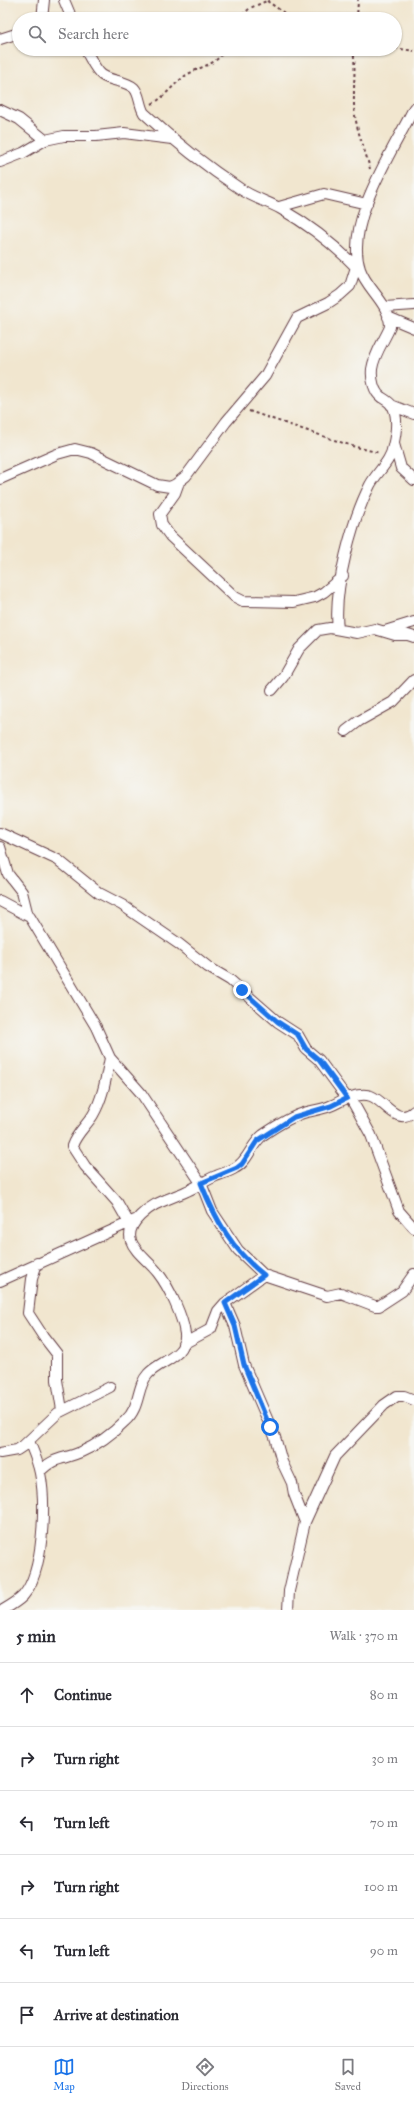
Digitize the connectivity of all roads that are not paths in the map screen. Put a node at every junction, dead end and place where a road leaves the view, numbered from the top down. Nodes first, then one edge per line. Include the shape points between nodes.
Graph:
1 (44, 0) edge
2 (64, 0) edge
3 (43, 12) edge
4 (69, 12) edge
5 (12, 35) edge
6 (0, 39) edge
7 (90, 56) edge
8 (414, 108) edge
9 (0, 110) edge
10 (172, 139) junction
11 (45, 140) junction
12 (0, 162) edge
13 (367, 204) junction
14 (279, 207) junction
15 (358, 269) junction
16 (414, 305) edge
17 (386, 312) junction
18 (414, 328) edge
19 (391, 405) junction
20 (414, 414) edge
21 (394, 442) junction
22 (0, 479) edge
23 (414, 480) edge
24 (179, 482) junction
25 (343, 576) junction
26 (414, 622) edge
27 (338, 629) junction
28 (385, 631) junction
29 (414, 636) edge
30 (414, 680) edge
31 (272, 690) dead end
32 (346, 731) dead end
33 (0, 833) edge
34 (0, 847) edge
35 (0, 901) edge
36 (28, 916) junction
37 (110, 1058) junction
38 (349, 1098) junction
39 (414, 1111) edge
40 (201, 1183) junction
41 (133, 1221) junction
42 (414, 1228) edge
43 (37, 1263) junction
44 (414, 1274) edge
45 (264, 1275) junction
46 (0, 1281) edge
47 (225, 1303) junction
48 (183, 1344) junction
49 (110, 1387) dead end
50 (414, 1400) edge
51 (62, 1410) junction
52 (29, 1441) junction
53 (0, 1453) edge
54 (40, 1471) junction
55 (305, 1522) junction
56 (3, 1610) edge
57 (288, 1610) edge

1 - 3 street
2 - 4 street
5 - 6 street
7 - 10 street via 102,75 127,83 138,92 142,109
8 - 13 street via 374,184
9 - 11 street via 19,118
10 - 11 street via 124,133 64,136
10 - 14 street via 204,165 243,191
11 - 12 street via 23,153
13 - 14 street via 324,194
13 - 15 street via 359,232
14 - 15 street via 332,242
15 - 17 street
15 - 24 street via 350,286 340,295 297,318 265,376
16 - 17 street
17 - 18 street
17 - 19 street via 390,328 375,358 372,377 377,394
19 - 20 street
19 - 21 street via 396,416
21 - 23 street via 401,468
21 - 25 street via 391,454 365,495 350,539
22 - 24 street via 57,454 75,449 157,484 170,486
24 - 25 street via 175,493 160,514 162,525 179,546 235,597 243,600 294,602 315,597
25 - 27 street via 336,615
26 - 28 street
27 - 28 street via 354,633
27 - 31 street via 324,628 310,637
28 - 29 street via 396,635
30 - 32 street via 394,702
33 - 38 street via 58,860 99,893 122,905 230,980 278,1022 298,1035 306,1049 319,1060
34 - 36 street via 8,874 22,892
35 - 36 street
36 - 37 street via 96,1027
37 - 40 street via 141,1093
37 - 41 street via 100,1102 74,1139 72,1146 85,1166
38 - 39 street via 370,1095 395,1114 402,1116
38 - 40 street via 294,1117 260,1138 237,1168
38 - 42 street via 371,1135 400,1211
40 - 41 street via 154,1204
40 - 45 street via 224,1232 253,1267
41 - 43 street
41 - 48 street via 130,1239 134,1247 159,1274 177,1307 185,1335
43 - 46 street
43 - 51 street via 32,1279 28,1313 57,1354 57,1380
44 - 45 street via 402,1291 377,1306 340,1293 327,1296
45 - 47 street
47 - 48 street via 218,1311 211,1329
47 - 55 street via 235,1326 244,1365 275,1436
48 - 54 street via 168,1362 147,1374 137,1406 126,1421 90,1447 51,1461
49 - 51 street
50 - 55 street via 397,1396 384,1405 335,1456
51 - 52 street
52 - 53 street via 17,1450
52 - 54 street
54 - 56 street via 43,1527 38,1563 24,1595 15,1604
55 - 57 street via 289,1591

